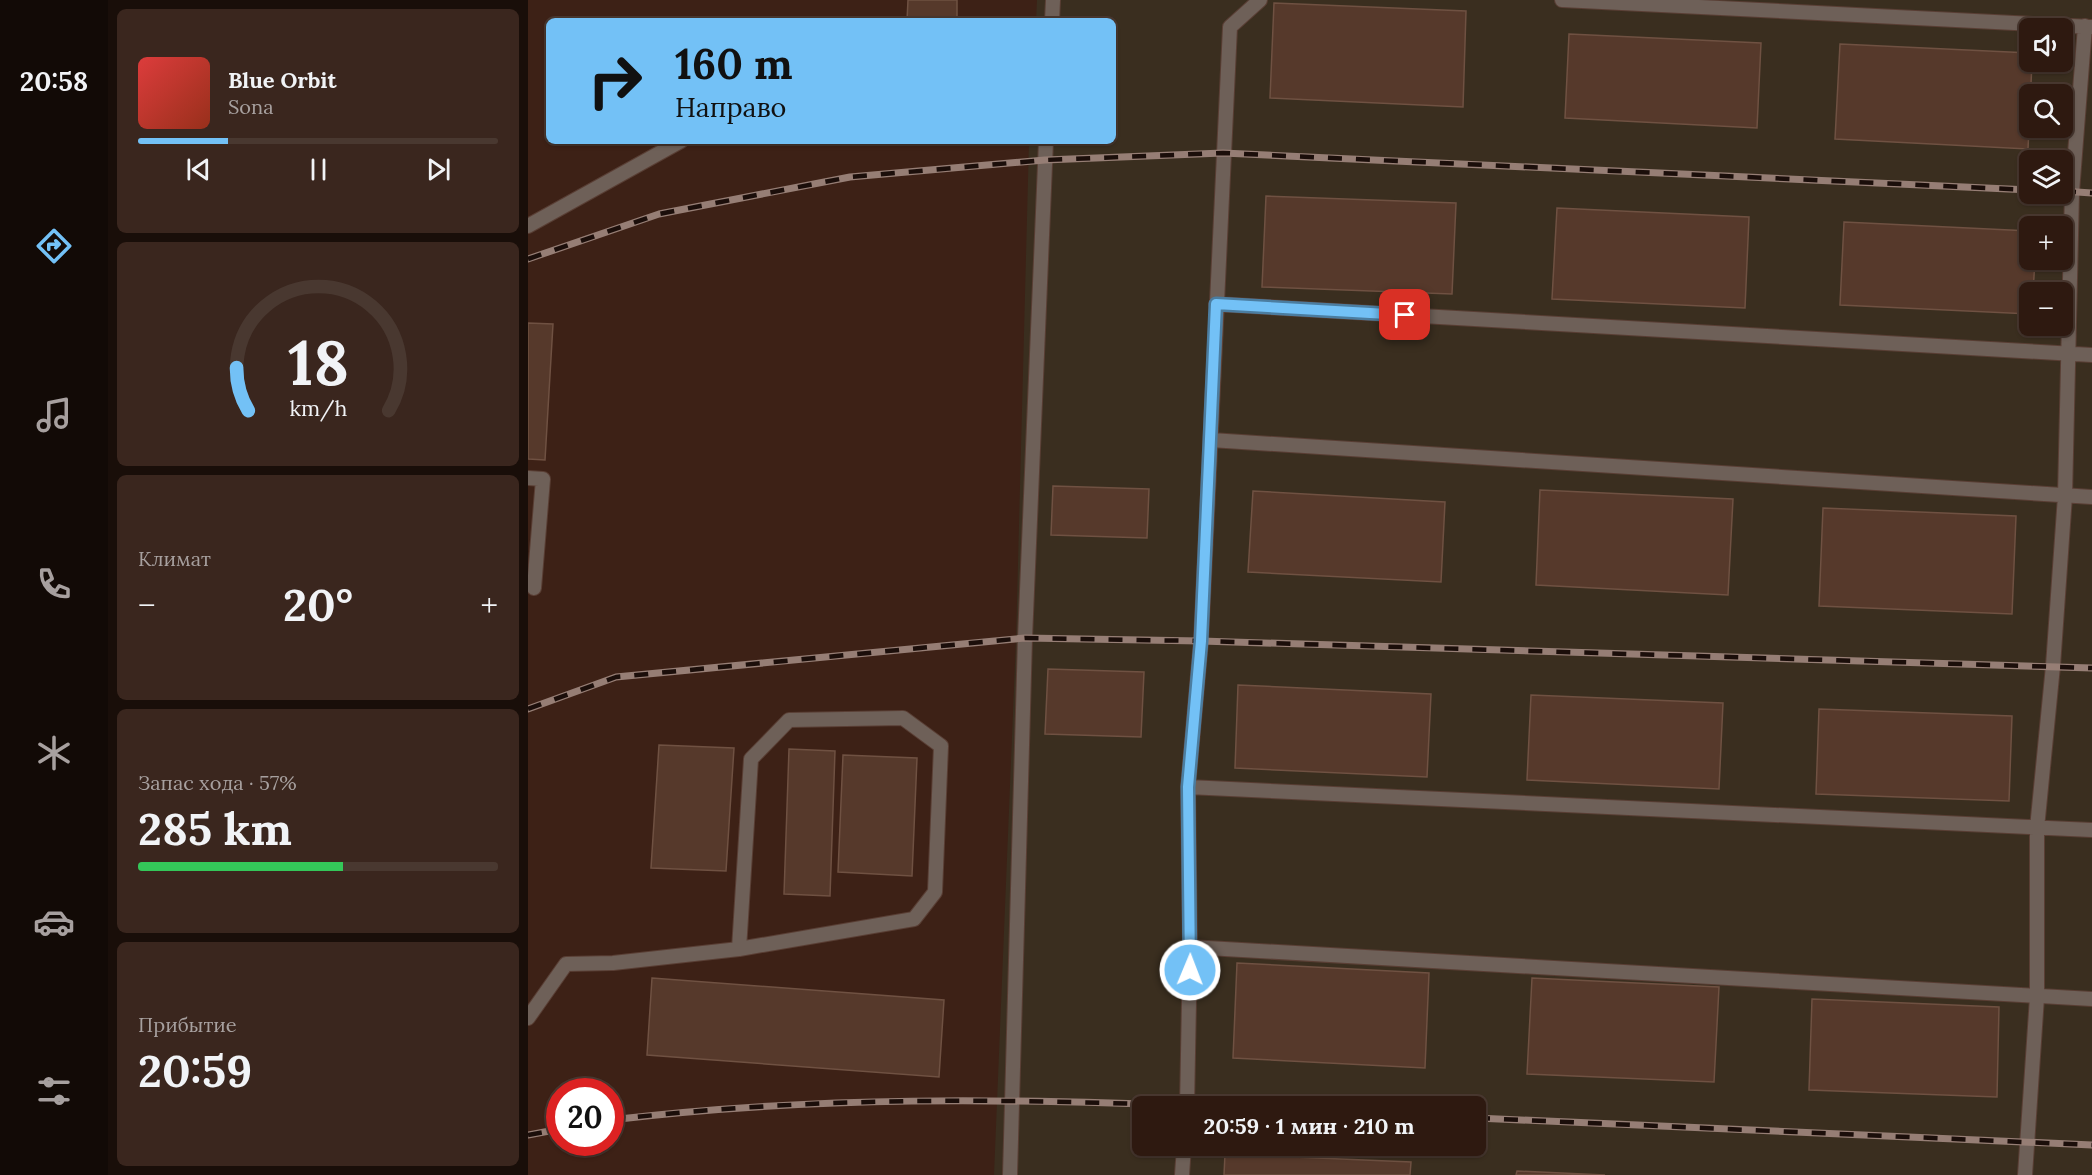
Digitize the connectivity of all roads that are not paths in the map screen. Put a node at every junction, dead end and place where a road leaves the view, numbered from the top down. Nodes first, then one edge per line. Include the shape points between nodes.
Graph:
1 (1053, 0) edge
2 (1260, 0) edge
3 (1562, 0) edge
4 (1052, 18) edge
5 (2089, 27) edge
6 (676, 144) edge
7 (1046, 144) edge
8 (528, 226) edge
9 (1216, 304) junction
10 (2067, 354) junction
11 (2092, 355) edge
12 (1211, 440) junction
13 (528, 478) edge
14 (2065, 496) junction
15 (2092, 497) edge
16 (534, 588) dead end
17 (1188, 787) junction
18 (2037, 828) junction
19 (2092, 830) edge
20 (1190, 948) junction
21 (739, 949) junction
22 (2037, 997) junction
23 (2092, 999) edge
24 (528, 1018) edge
25 (1187, 1096) edge
26 (1183, 1156) edge
27 (1010, 1175) edge
28 (1182, 1175) edge
29 (2025, 1175) edge

1 - 4 lane
2 - 9 lane via 1230,27
3 - 5 lane
5 - 10 lane via 2072,192
6 - 8 lane
7 - 27 lane via 1025,638
9 - 10 lane
9 - 12 lane
10 - 11 lane
10 - 14 lane
12 - 14 lane
12 - 17 lane via 1201,641
13 - 16 lane via 543,479
14 - 15 lane
14 - 18 lane
17 - 18 lane
17 - 20 lane
18 - 19 lane
18 - 22 lane
20 - 22 lane
20 - 25 lane
21 - 21 lane via 751,759 789,720 903,718 940,746 935,892 914,919
21 - 24 lane via 613,963 566,964
22 - 23 lane
22 - 29 lane
26 - 28 lane

